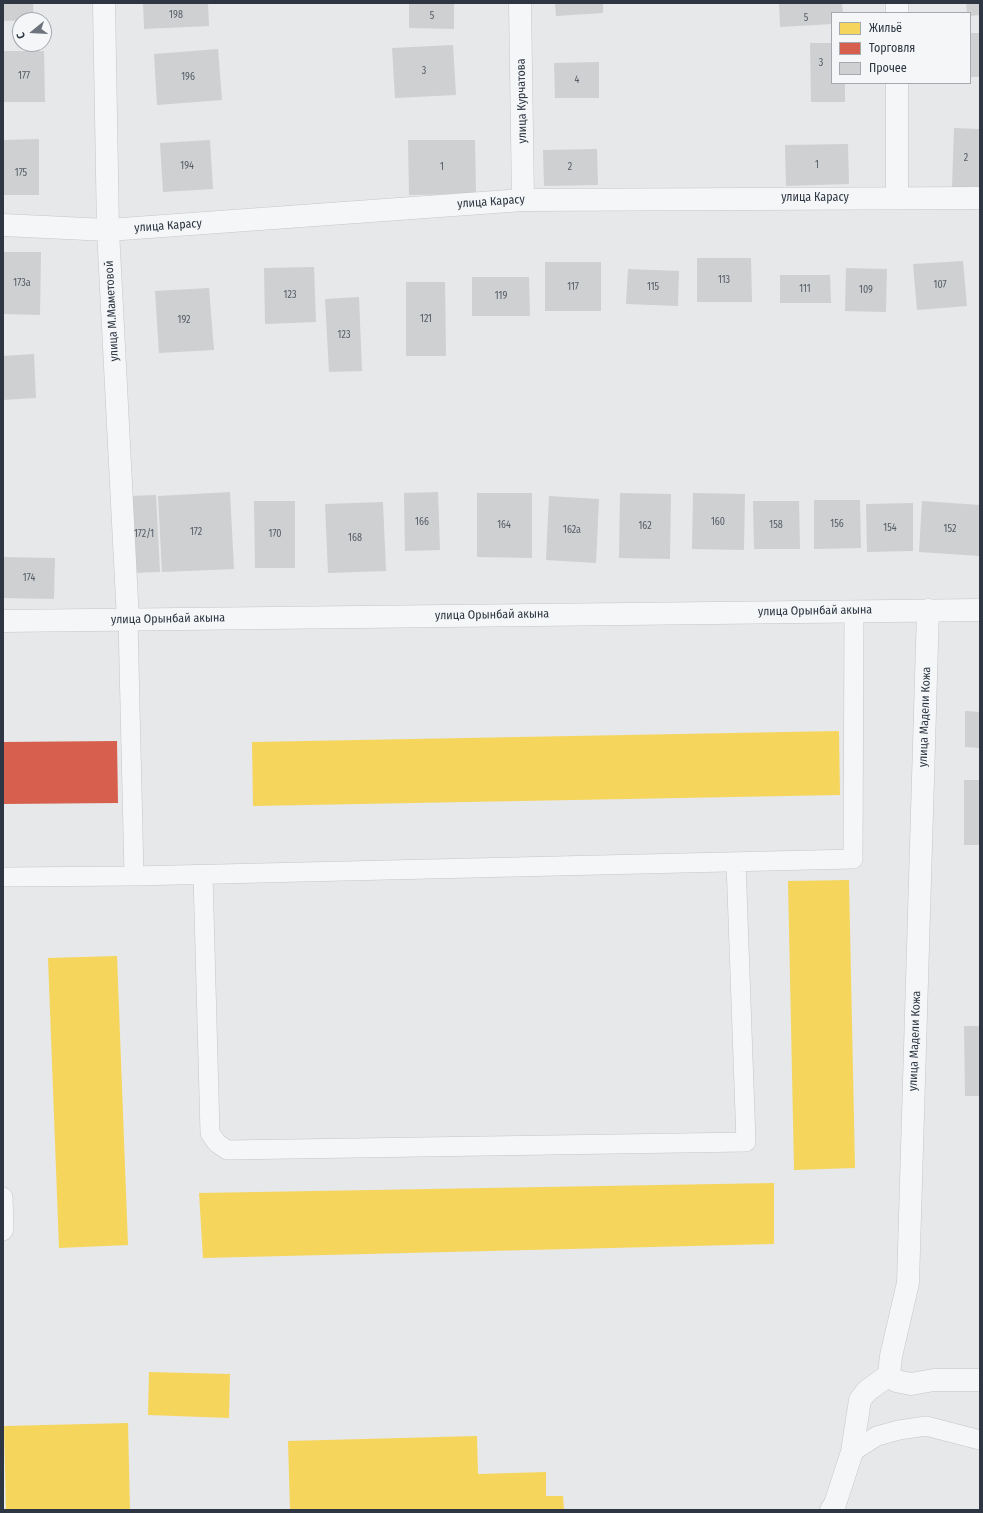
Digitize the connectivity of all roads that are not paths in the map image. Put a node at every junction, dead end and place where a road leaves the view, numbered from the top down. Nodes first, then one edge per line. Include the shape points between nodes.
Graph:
1 (104, 3) edge
2 (520, 3) edge
3 (897, 84) edge
4 (896, 198) junction
5 (980, 198) edge
6 (523, 200) junction
7 (3, 225) edge
8 (108, 230) junction
9 (928, 610) junction
10 (980, 610) edge
11 (854, 611) junction
12 (128, 620) junction
13 (3, 621) edge
14 (736, 862) junction
15 (203, 875) junction
16 (134, 876) junction
17 (3, 877) edge
18 (3, 1197) edge
19 (3, 1231) edge
20 (889, 1374) junction
21 (980, 1380) edge
22 (980, 1440) edge
23 (852, 1452) junction
24 (831, 1510) edge

1 - 8 street, улица М.Маметовой
2 - 6 street, улица Курчатова
3 - 4 street
4 - 5 street, улица Карасу
4 - 6 street, улица Карасу
6 - 8 street, улица Карасу
7 - 8 street, улица Карасу
8 - 12 street, улица М.Маметовой
9 - 10 street, улица Орынбай акына
9 - 11 street, улица Орынбай акына
9 - 20 street, улица Мадели Кожа via 908,1283
11 - 12 street, улица Орынбай акына
11 - 14 lane via 853,859
12 - 13 street, улица Орынбай акына
12 - 16 lane
14 - 15 lane
14 - 15 lane via 746,1142 227,1150 217,1143 210,1133
15 - 16 lane
16 - 17 lane
18 - 19 lane
20 - 21 street via 896,1381 911,1384 934,1380
20 - 23 street via 867,1391 860,1400
22 - 23 lane via 926,1426 877,1436
23 - 24 street

